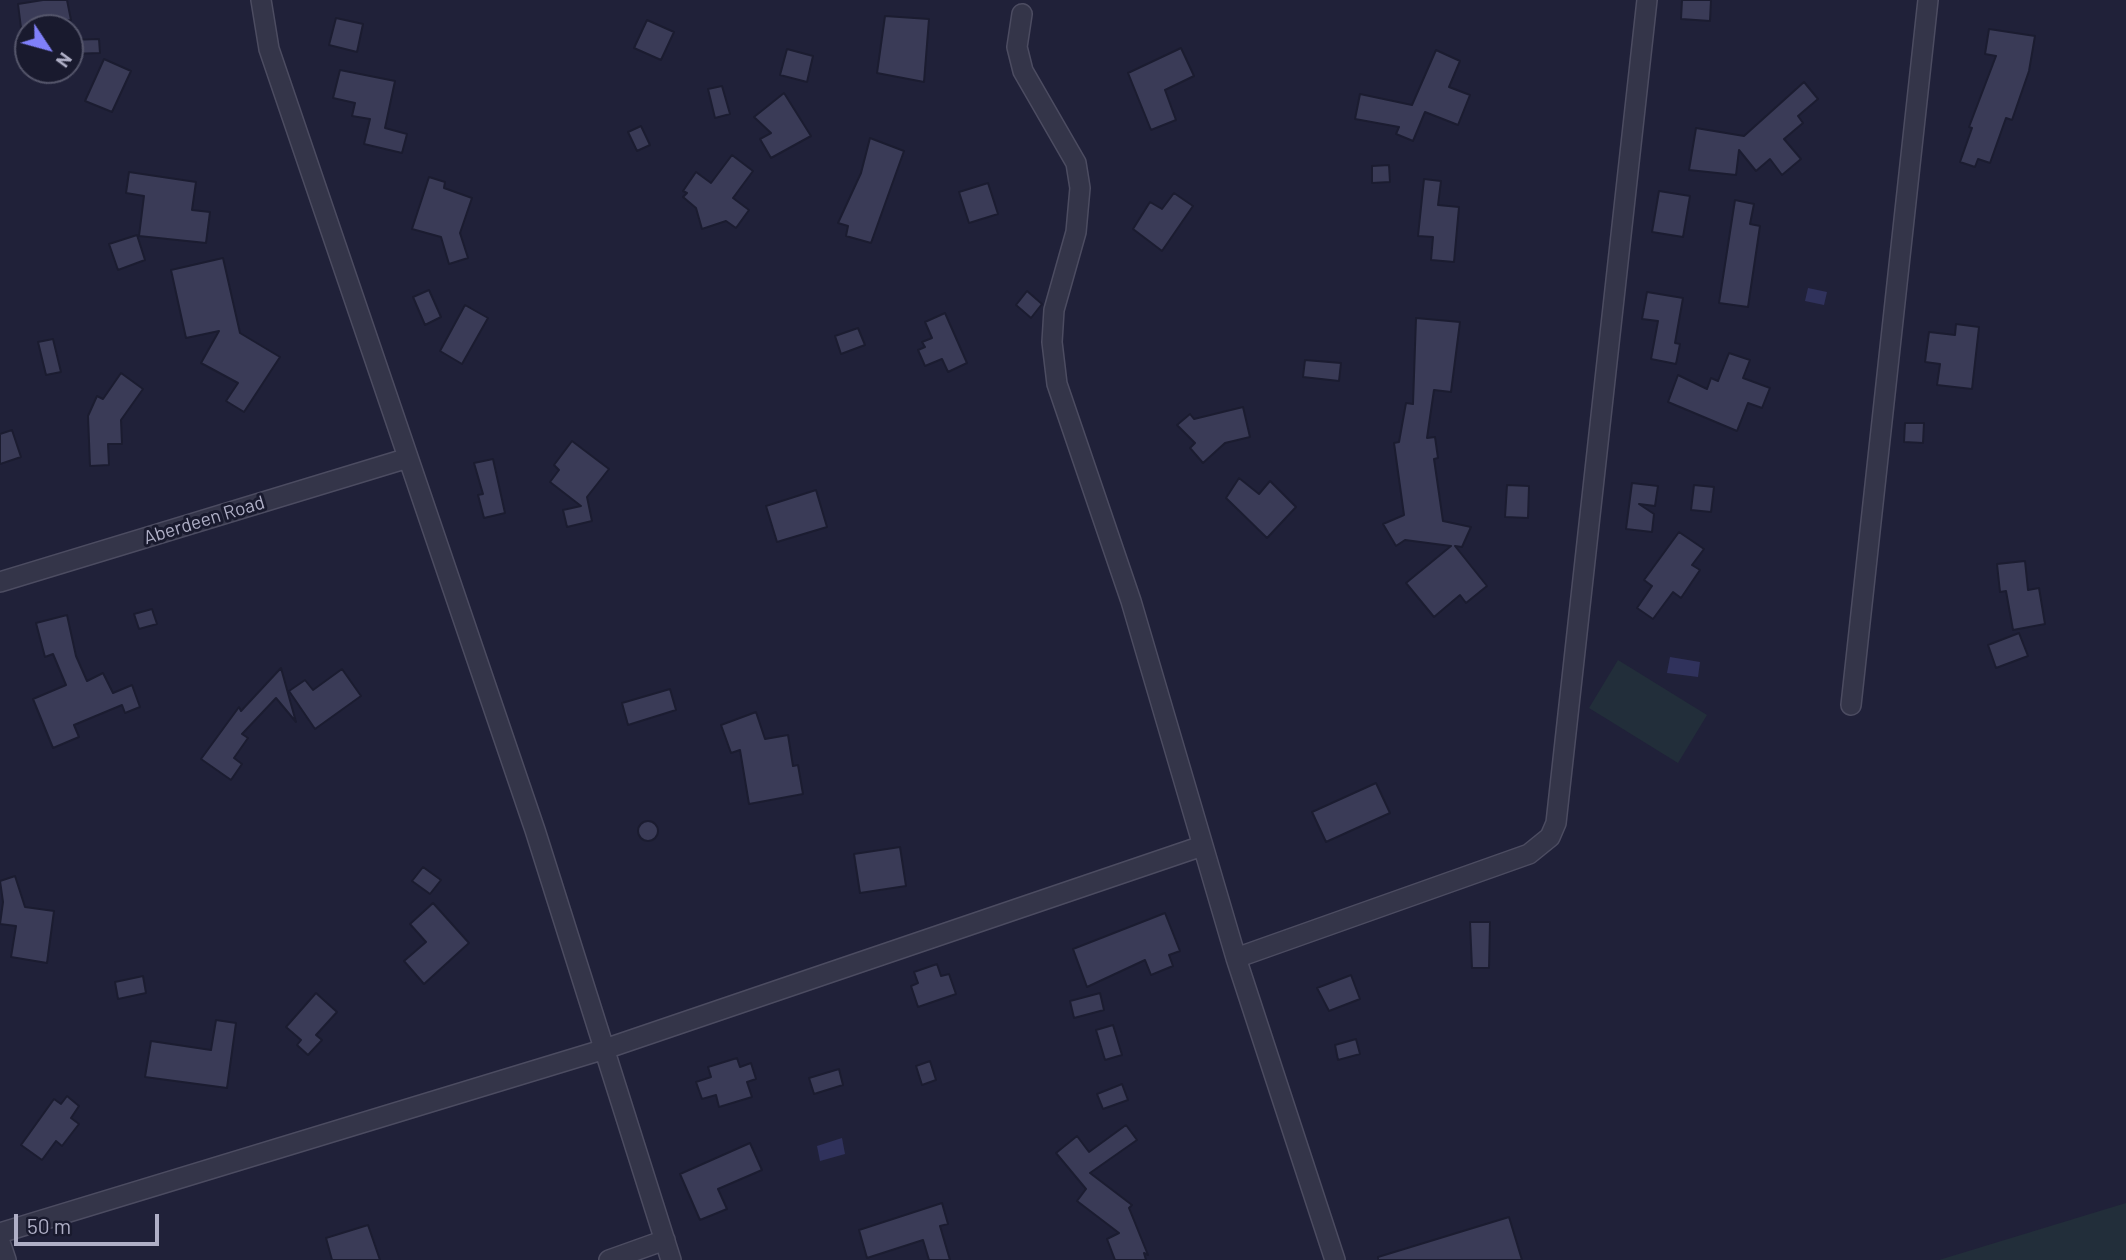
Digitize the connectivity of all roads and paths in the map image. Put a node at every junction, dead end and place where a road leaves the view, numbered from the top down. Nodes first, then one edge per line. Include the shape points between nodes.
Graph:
1 (261, 0) edge
2 (1647, 0) edge
3 (1928, 0) edge
4 (1022, 14) dead end
5 (408, 458) junction
6 (0, 582) edge
7 (1851, 705) dead end
8 (1202, 846) junction
9 (1236, 958) junction
10 (605, 1049) junction
11 (0, 1233) edge
12 (665, 1241) junction
13 (0, 1242) edge
14 (6, 1260) edge
15 (609, 1260) edge
16 (671, 1260) edge
17 (1335, 1260) edge

1 - 5 street via 269,49
2 - 9 street via 1556,824 1550,836 1529,854
3 - 7 street
4 - 8 street via 1017,47 1023,71 1076,163 1080,188 1076,232 1054,310 1057,384 1131,601
5 - 6 street, Aberdeen Road
5 - 10 street
8 - 9 street
8 - 10 street
9 - 17 street
10 - 11 street
10 - 12 street
12 - 15 street
12 - 16 street
13 - 14 street

